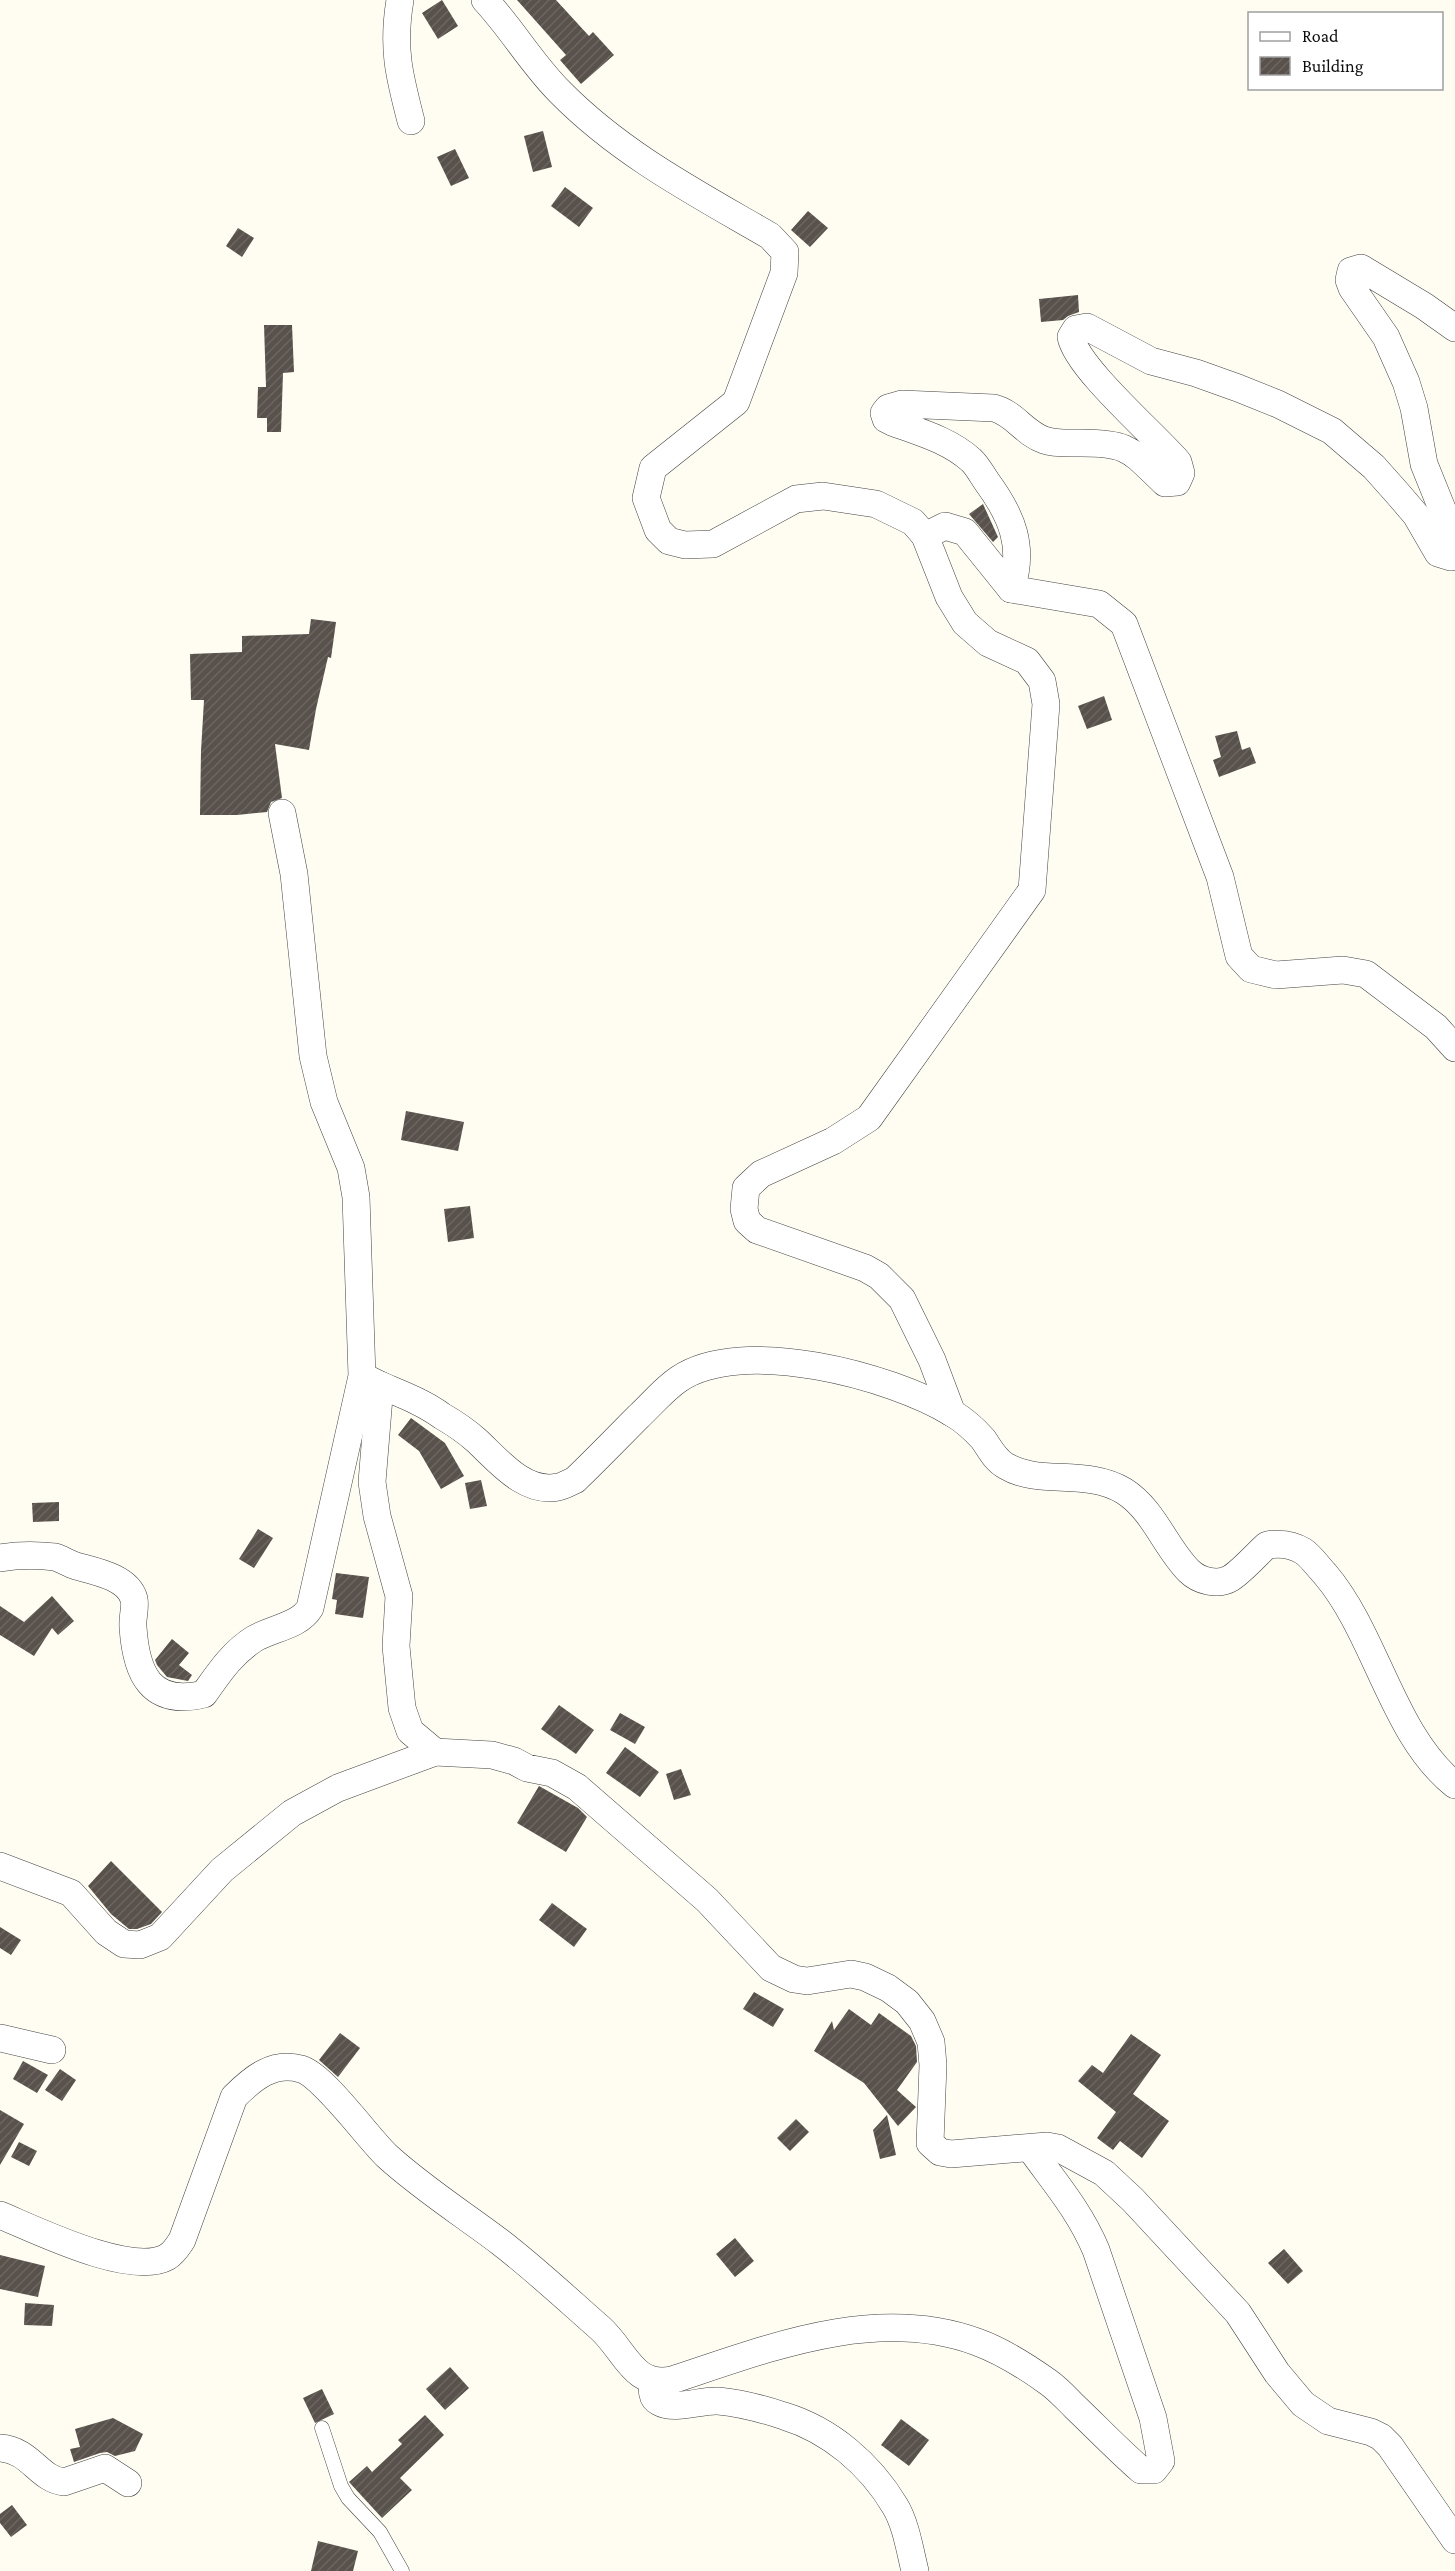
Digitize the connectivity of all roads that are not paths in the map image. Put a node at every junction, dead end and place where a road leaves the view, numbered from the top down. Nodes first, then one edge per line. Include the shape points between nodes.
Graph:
1 (400, 0) edge
2 (485, 0) edge
3 (411, 121) dead end
4 (1455, 327) edge
5 (925, 536) junction
6 (1454, 552) edge
7 (1011, 589) junction
8 (282, 813) dead end
9 (1455, 1048) edge
10 (371, 1381) junction
11 (952, 1413) junction
12 (0, 1558) edge
13 (435, 1752) junction
14 (1455, 1785) edge
15 (0, 1866) edge
16 (0, 2038) edge
17 (52, 2050) dead end
18 (1030, 2148) junction
19 (0, 2215) edge
20 (653, 2382) junction
21 (321, 2428) dead end
22 (0, 2448) edge
23 (128, 2483) dead end
24 (1455, 2540) edge
25 (402, 2571) edge
26 (915, 2571) edge

1 - 3 street via 397,66
2 - 5 street via 558,90 590,121 641,161 770,236 785,252 784,273 736,402 653,468 646,498 658,530 669,541 713,544 796,499 823,496 876,504 913,522
4 - 6 street via 1361,268 1351,271 1352,288 1386,337 1406,382 1424,464
5 - 7 street via 945,526 965,532
5 - 11 street via 949,597 964,623 988,643 1027,661 1042,681 1046,704 1032,890 868,1118 833,1141 761,1174 746,1188 744,1209 747,1221 757,1230 879,1276 902,1299
6 - 7 street via 1438,553 1416,515 1398,494 1366,459 1332,431 1238,388 1150,361 1081,327 1071,337 1076,352 1178,462 1181,473 1177,482 1165,483 1120,445 1043,440 1008,412 994,408 902,404 884,413 886,419 936,437 972,460 1009,518 1018,548
7 - 9 street via 1099,604 1124,624 1220,877 1239,956 1251,969 1276,975 1343,970 1366,974 1436,1027
8 - 10 street via 294,874 313,1056 324,1102 351,1168 356,1197
10 - 11 street via 441,1415 523,1481 558,1487 575,1480 680,1378 724,1362 776,1361 822,1366 881,1383
10 - 12 street via 310,1608 304,1618 277,1627 234,1654 204,1694 177,1697 155,1690 145,1678 136,1655 134,1600 115,1580 57,1557
10 - 13 street via 372,1482 399,1596 396,1646 402,1708 410,1731
11 - 14 street via 971,1426 996,1460 1020,1473 1096,1479 1123,1491 1140,1504 1188,1570 1208,1582 1230,1579 1267,1545 1285,1544 1306,1552 1357,1622 1416,1740
13 - 15 street via 338,1788 292,1813 222,1870 160,1937 140,1945 124,1944 106,1932 71,1893
13 - 18 street via 492,1755 552,1773 577,1786 707,1900 760,1958 782,1974 807,1981 851,1974 888,1988 912,2008 931,2042 930,2143 940,2152 951,2154
16 - 17 street
18 - 20 street via 1069,2199 1096,2250 1153,2418 1161,2462 1154,2470 1141,2470 1051,2383 1014,2359 978,2342 941,2332 902,2327 853,2329 806,2338 672,2380
18 - 24 street via 1047,2146 1070,2154 1104,2173 1126,2193 1238,2313 1277,2373 1303,2404 1328,2421 1362,2428 1385,2442
19 - 20 street via 79,2248 112,2257 142,2262 169,2256 182,2240 234,2097 271,2070 282,2066 303,2069 331,2093 387,2156 502,2244 610,2337 636,2371
20 - 26 street via 655,2399 661,2403 716,2401 786,2416 816,2428 850,2452 896,2507
21 - 25 lane via 341,2486 380,2532
22 - 23 street via 27,2457 58,2481 105,2468

